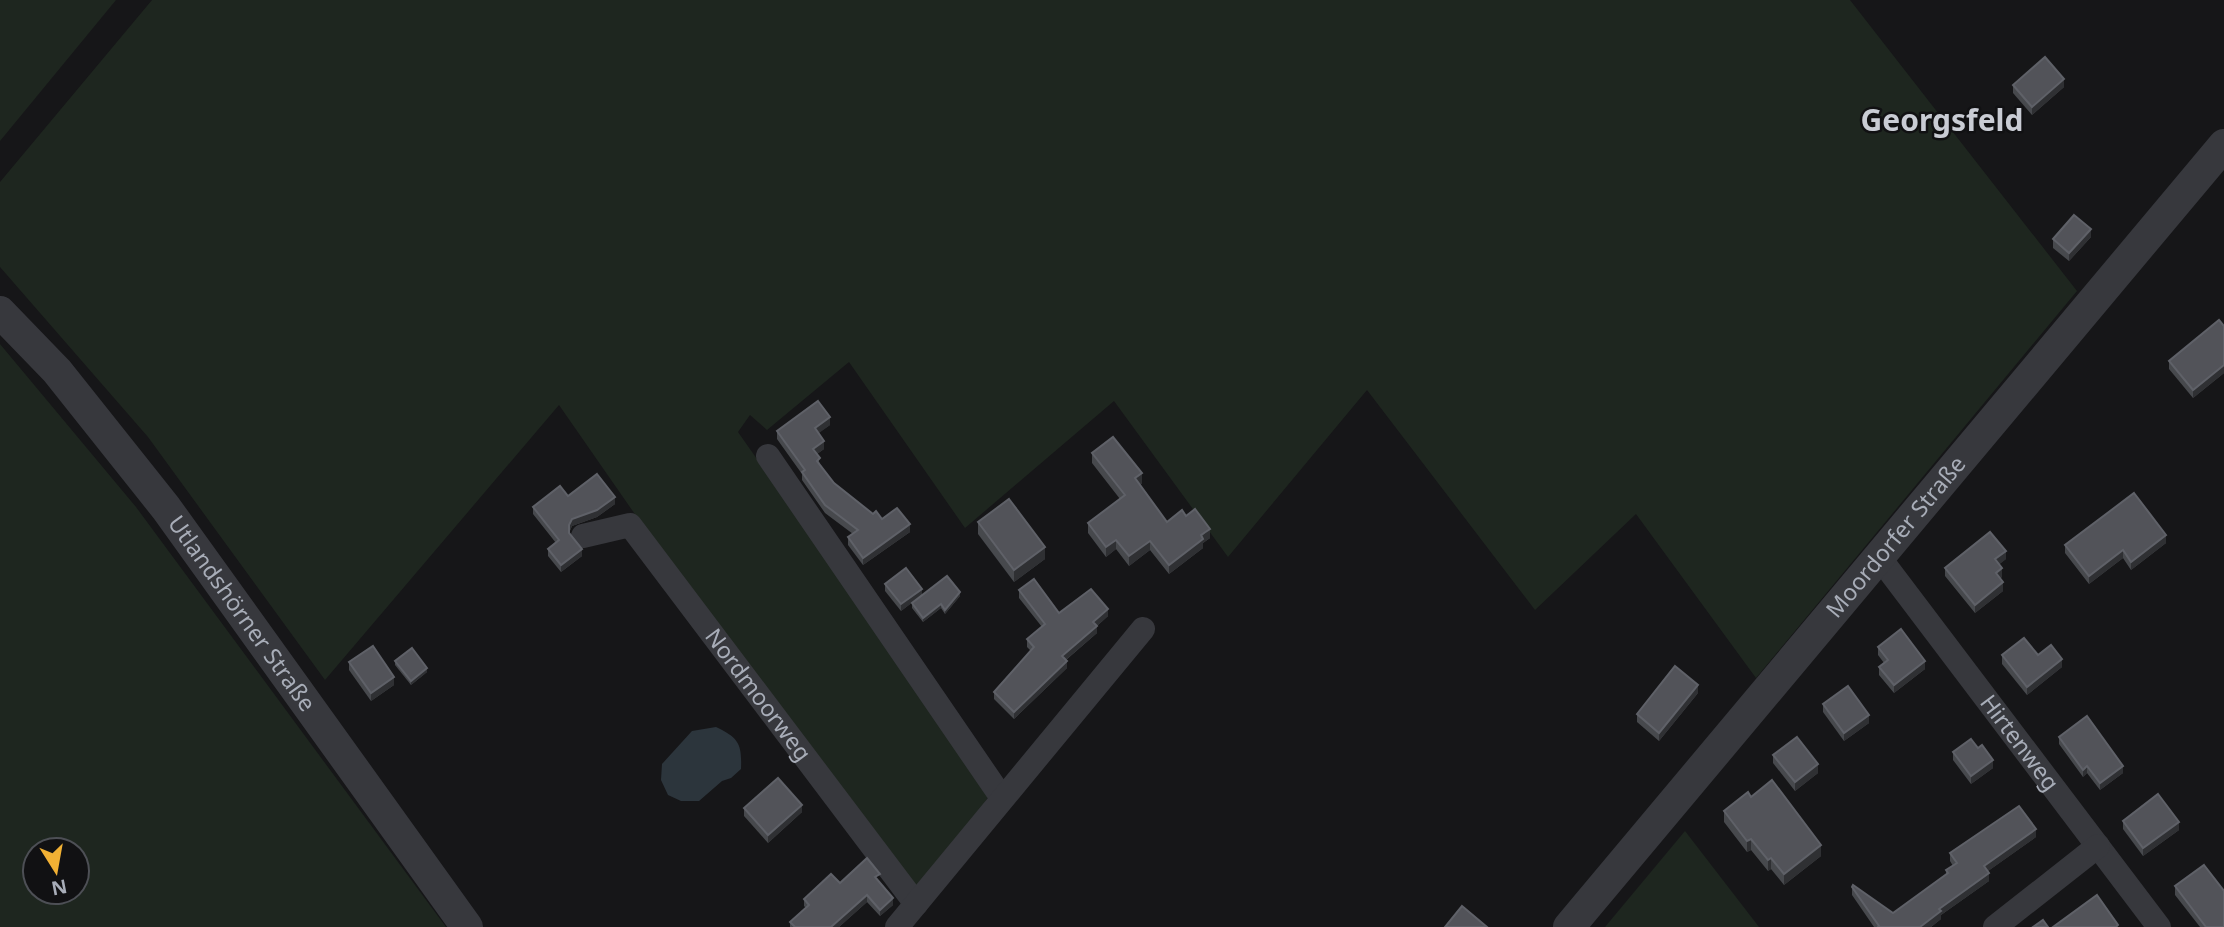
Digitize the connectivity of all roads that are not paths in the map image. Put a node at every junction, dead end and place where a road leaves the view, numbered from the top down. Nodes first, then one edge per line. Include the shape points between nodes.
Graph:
1 (2224, 145) edge
2 (0, 312) edge
3 (768, 456) dead end
4 (583, 536) dead end
5 (1879, 557) junction
6 (1143, 629) dead end
7 (1002, 798) junction
8 (2098, 846) junction
9 (916, 904) junction
10 (467, 927) edge
11 (897, 927) edge
12 (1569, 927) edge
13 (1995, 927) edge
14 (2159, 927) edge

1 - 5 street, Moordorfer Straße
2 - 10 street, Utlandshörner Straße via 57,371 166,508
3 - 7 street
4 - 9 street, Nordmoorweg via 630,525
5 - 8 street, Hirtenweg
5 - 12 street, Moordorfer Straße
6 - 7 street
7 - 9 street
8 - 13 street
8 - 14 street, Hirtenweg
9 - 11 street

